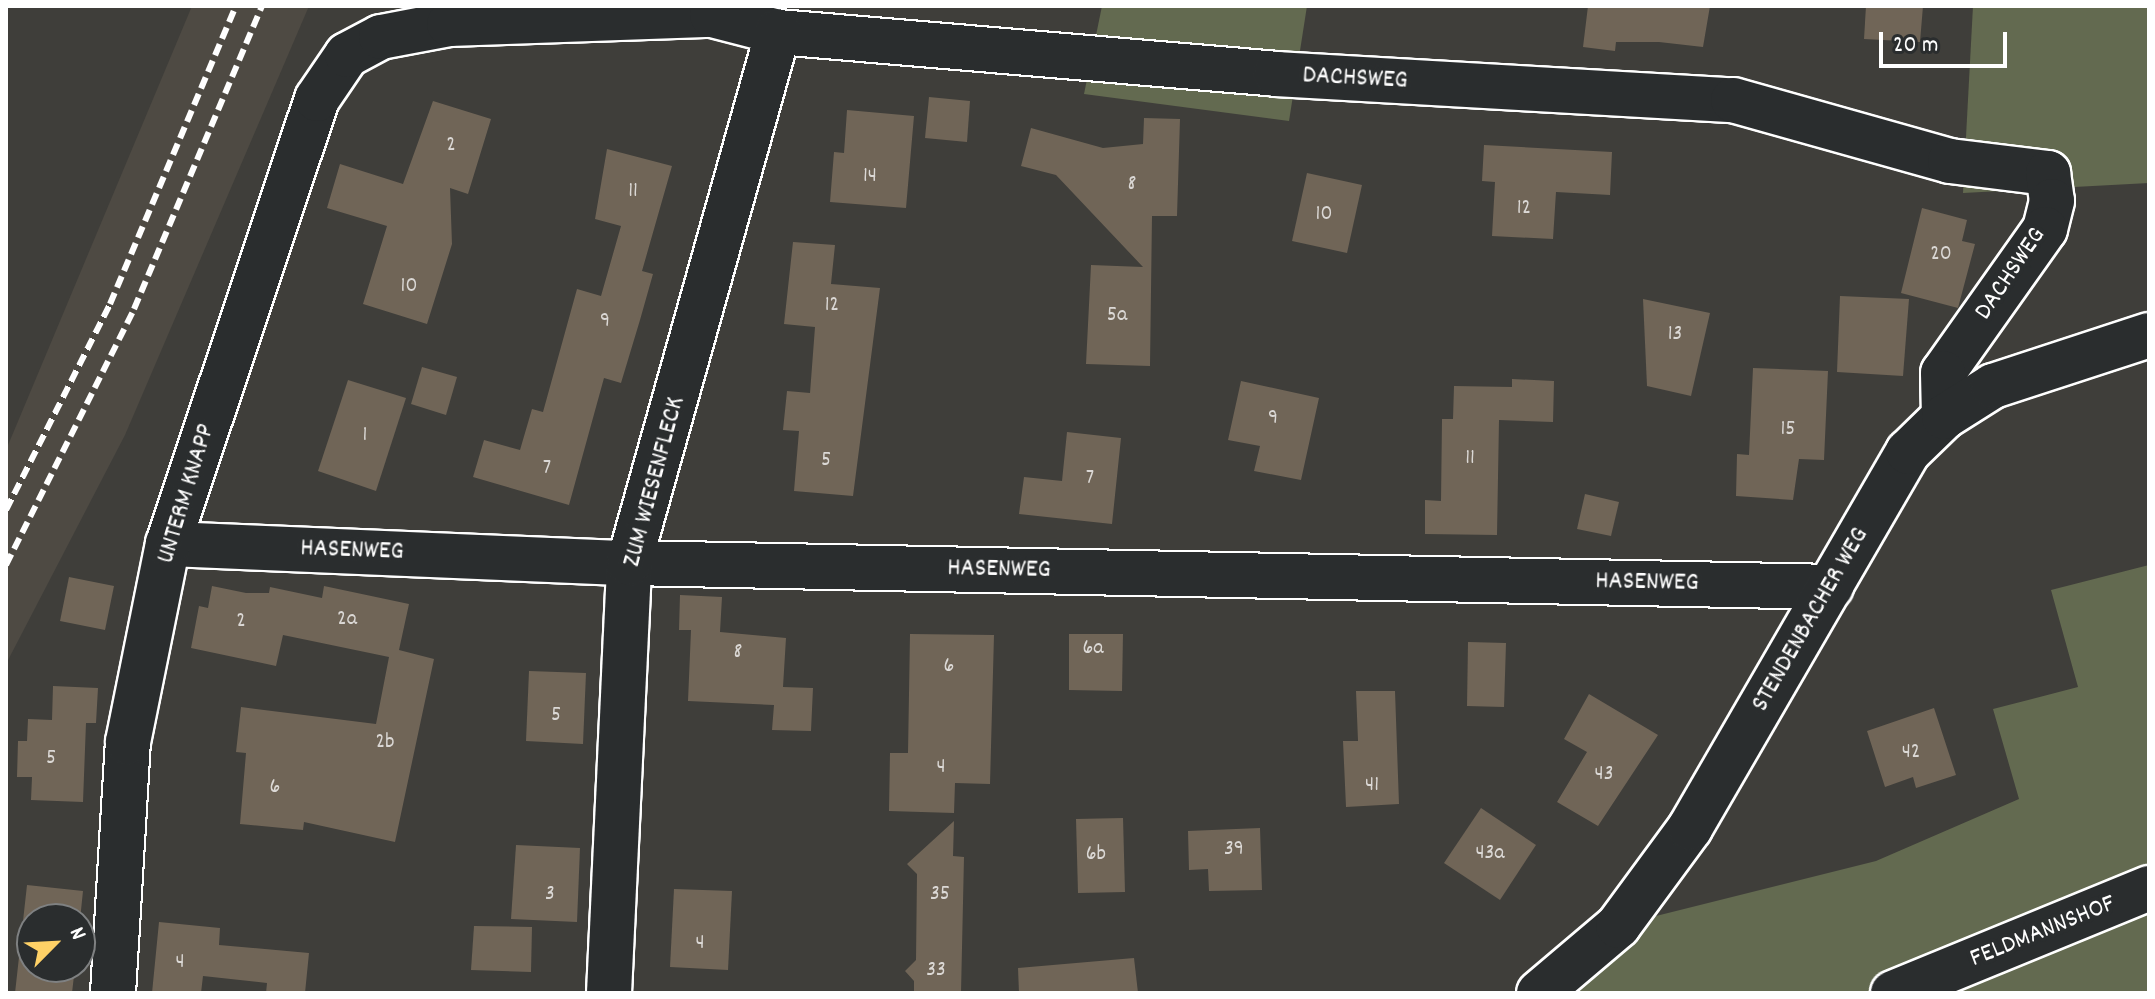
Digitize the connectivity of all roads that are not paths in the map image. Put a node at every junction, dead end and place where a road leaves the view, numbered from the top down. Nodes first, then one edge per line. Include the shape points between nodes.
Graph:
1 (778, 32) junction
2 (381, 37) joint
3 (2149, 335) edge
4 (1944, 417) junction
5 (168, 544) junction
6 (629, 563) junction
7 (1831, 587) junction
8 (2149, 888) edge
9 (113, 993) edge
10 (609, 993) edge
11 (1539, 993) edge
12 (1893, 993) edge

1 - 2 street, DACHSWEG via 712,15 449,24
1 - 4 street, DACHSWEG via 1276,74 1733,100 1950,161 2048,173 2052,201 2045,229 1943,373
1 - 6 street, ZUM WIESENFLECK
2 - 5 street, UNTERM KNAPP via 347,55 317,99
3 - 4 street, STENDENBACHER WEG via 1993,386
4 - 7 street, STENDENBACHER WEG via 1908,452
5 - 6 street, HASENWEG
5 - 9 street, UNTERM KNAPP via 128,742
6 - 7 street, HASENWEG
6 - 10 street, ZUM WIESENFLECK
7 - 11 street, STENDENBACHER WEG via 1690,828 1618,926
8 - 12 street, FELDMANNSHOF

